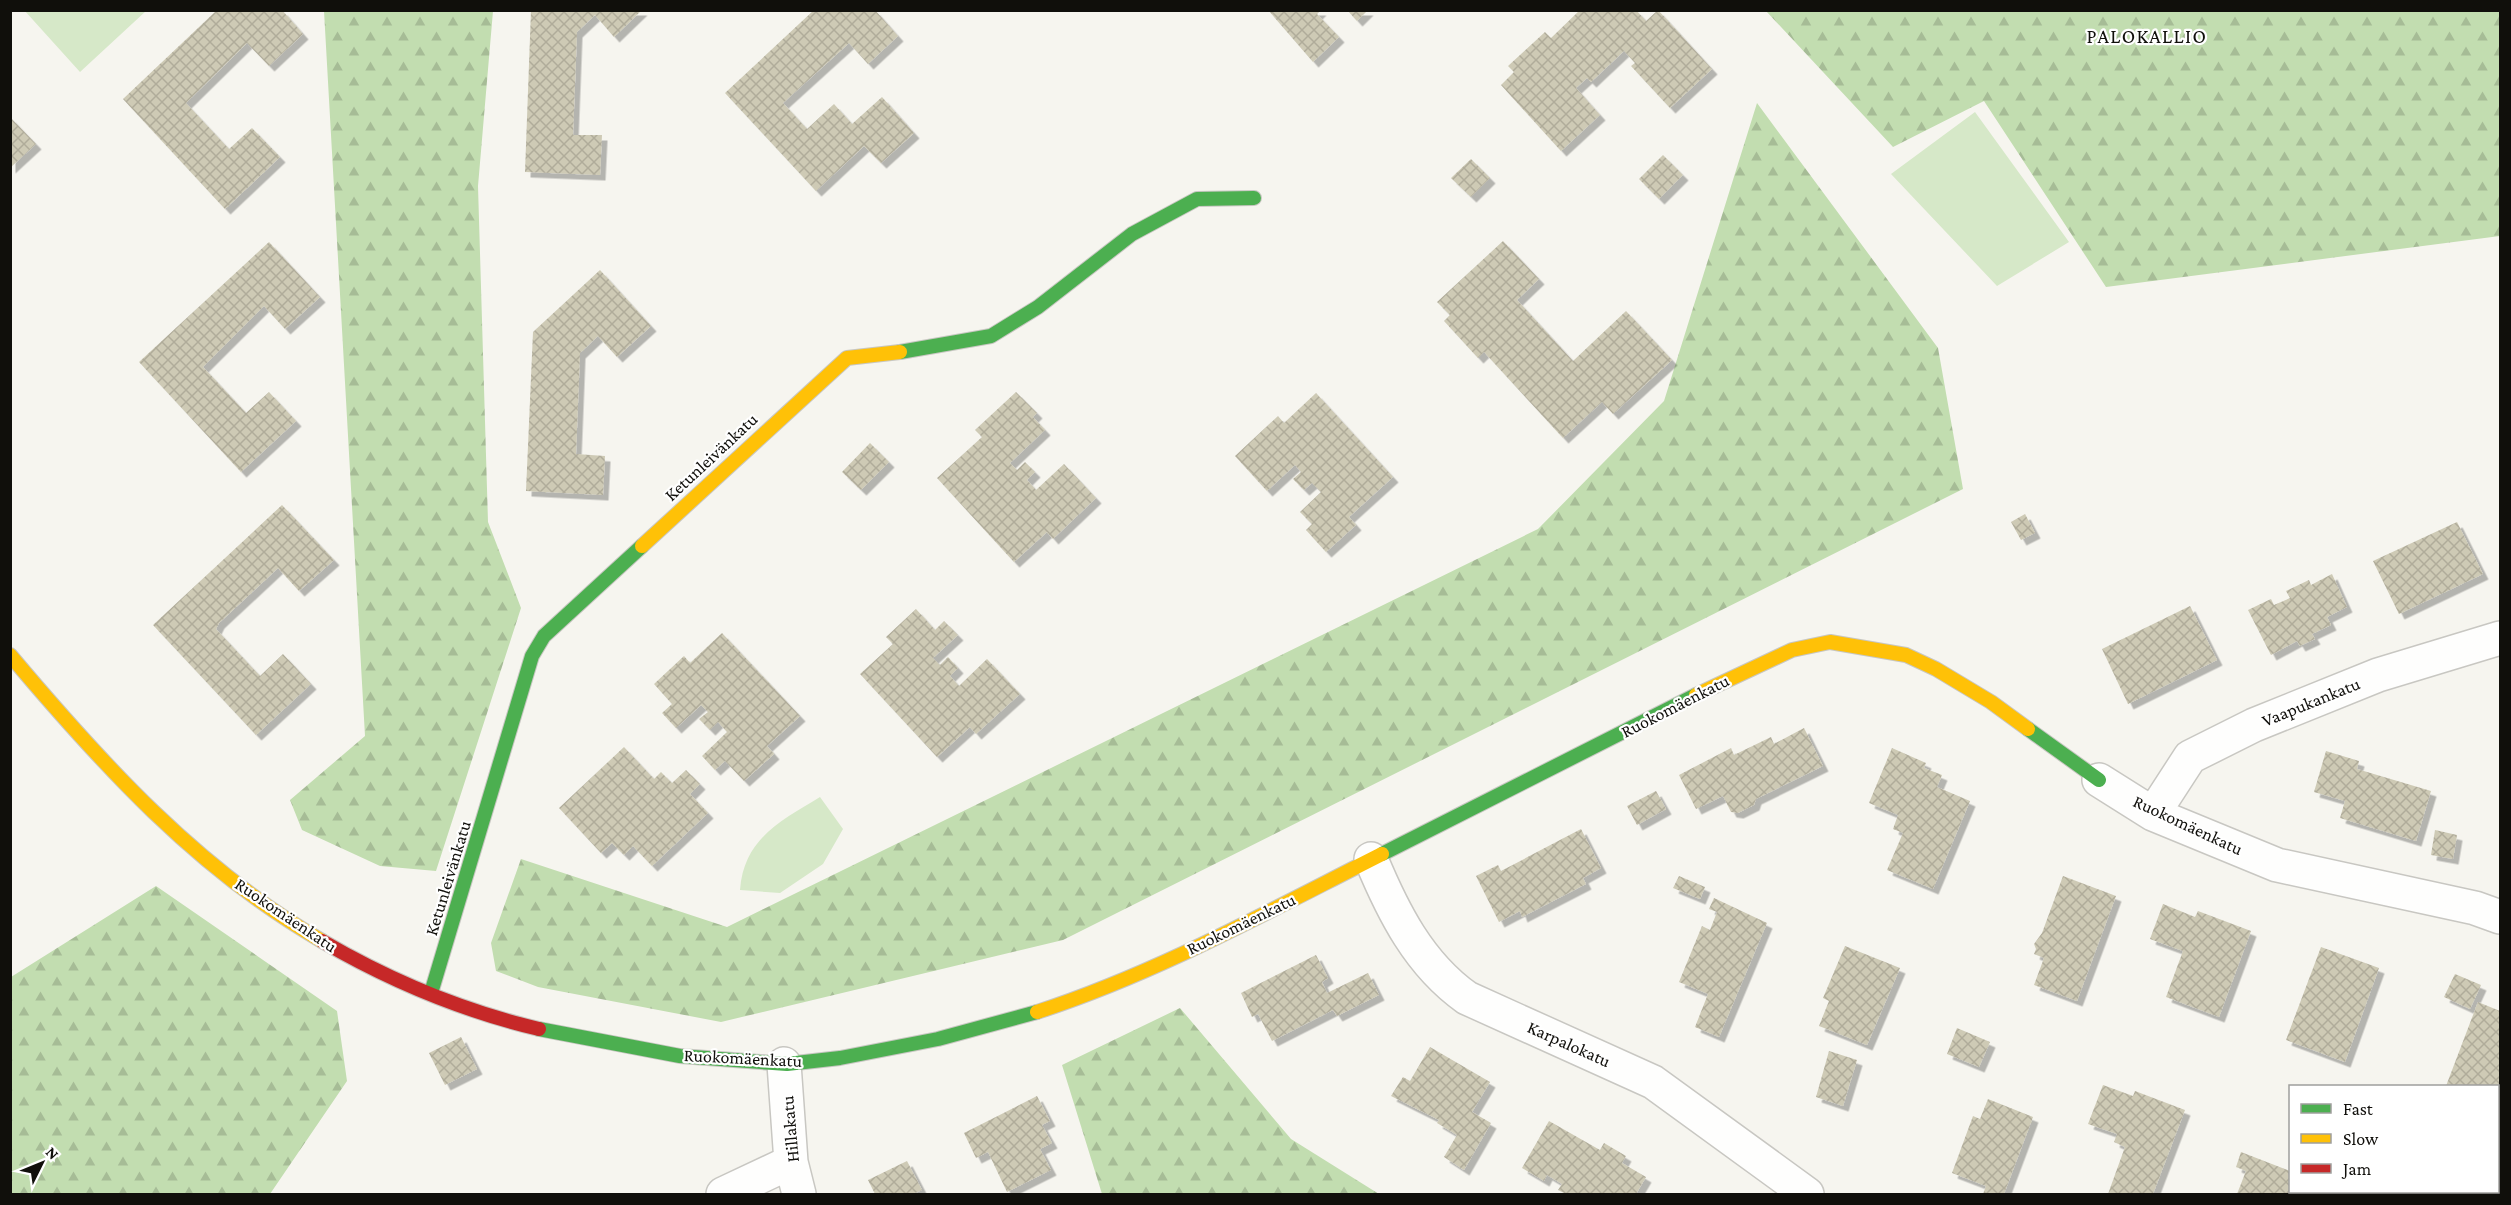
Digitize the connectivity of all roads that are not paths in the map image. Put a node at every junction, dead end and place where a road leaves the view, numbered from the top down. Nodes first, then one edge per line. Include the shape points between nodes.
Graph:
1 (1254, 198) dead end
2 (2500, 638) edge
3 (10, 655) edge
4 (2100, 780) joint
5 (2153, 814) junction
6 (1371, 859) junction
7 (2500, 917) edge
8 (431, 993) junction
9 (784, 1064) junction
10 (791, 1162) junction
11 (723, 1194) edge
12 (799, 1194) edge
13 (1807, 1194) edge

1 - 8 street, Ketunleivänkatu via 1197,199 1132,234 1038,307 991,336 928,349 846,358 544,636 532,656
2 - 5 street, Vaapukankatu via 2378,675 2254,725 2190,757
3 - 8 street, Ruokomäenkatu via 115,774 240,886 305,932 353,959
4 - 5 street, Ruokomäenkatu
4 - 6 street, Ruokomäenkatu via 2014,718 1936,669 1906,655 1830,642 1792,650 1722,682
5 - 7 street, Ruokomäenkatu via 2277,865 2475,908
6 - 9 street, Ruokomäenkatu via 1137,976 1092,993 952,1036 824,1061
6 - 13 street, Karpalokatu via 1396,913 1423,957 1449,985 1467,998 1653,1082
8 - 9 street, Ruokomäenkatu via 508,1021 608,1046 705,1059
9 - 10 street, Hillakatu
10 - 11 street
10 - 12 street, Hillakatu

